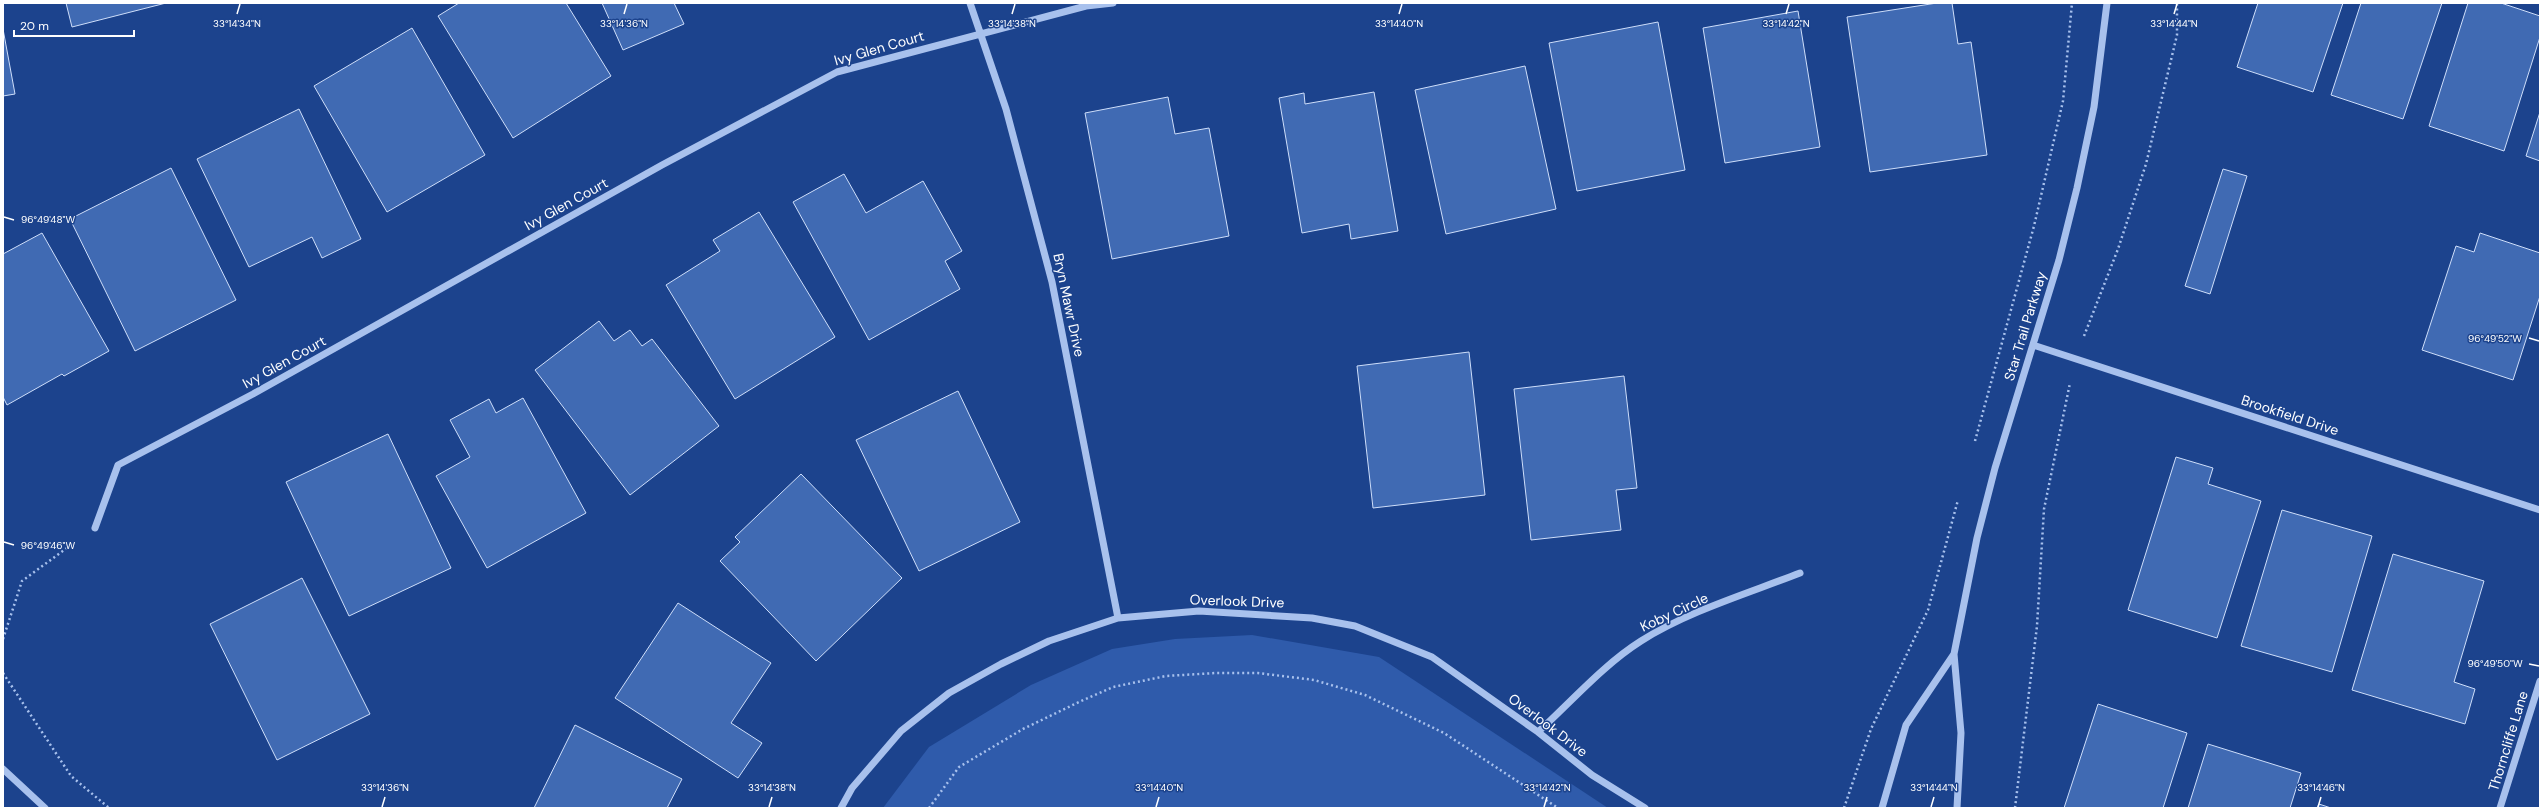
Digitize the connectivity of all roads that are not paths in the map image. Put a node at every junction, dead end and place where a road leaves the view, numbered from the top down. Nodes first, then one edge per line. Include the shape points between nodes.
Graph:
1 (970, 3) edge
2 (1113, 3) edge
3 (2107, 3) edge
4 (980, 33) junction
5 (2033, 344) junction
6 (2540, 510) edge
7 (95, 528) road end
8 (1800, 573) dead end
9 (1118, 618) junction
10 (1954, 654) junction
11 (2540, 681) edge
12 (1538, 732) junction
13 (3, 770) edge
14 (45, 808) edge
15 (841, 808) edge
16 (1645, 808) edge
17 (1882, 808) edge
18 (1957, 808) edge
19 (2500, 808) edge

1 - 4 street, Bryn Mawr Drive
2 - 4 street, Ivy Glen Court via 1086,6
3 - 5 street, Star Trail Parkway via 2094,107 2078,188
4 - 7 street, Ivy Glen Court via 837,72 662,165 253,394 118,465
4 - 9 street, Bryn Mawr Drive via 1006,109 1052,282
5 - 6 street, Brookfield Drive
5 - 10 street, Star Trail Parkway via 1978,531
8 - 12 street, Koby Circle via 1674,624 1640,642
9 - 12 street, Overlook Drive via 1199,611 1312,618 1355,626 1432,657
9 - 15 street, Overlook Drive via 1049,640 949,693 900,731 852,788
10 - 17 street, Star Trail Parkway via 1906,725
10 - 18 street, Star Trail Parkway via 1961,733
11 - 19 street, Thorncliffe Lane
12 - 16 street, Overlook Drive via 1592,775
13 - 14 street

